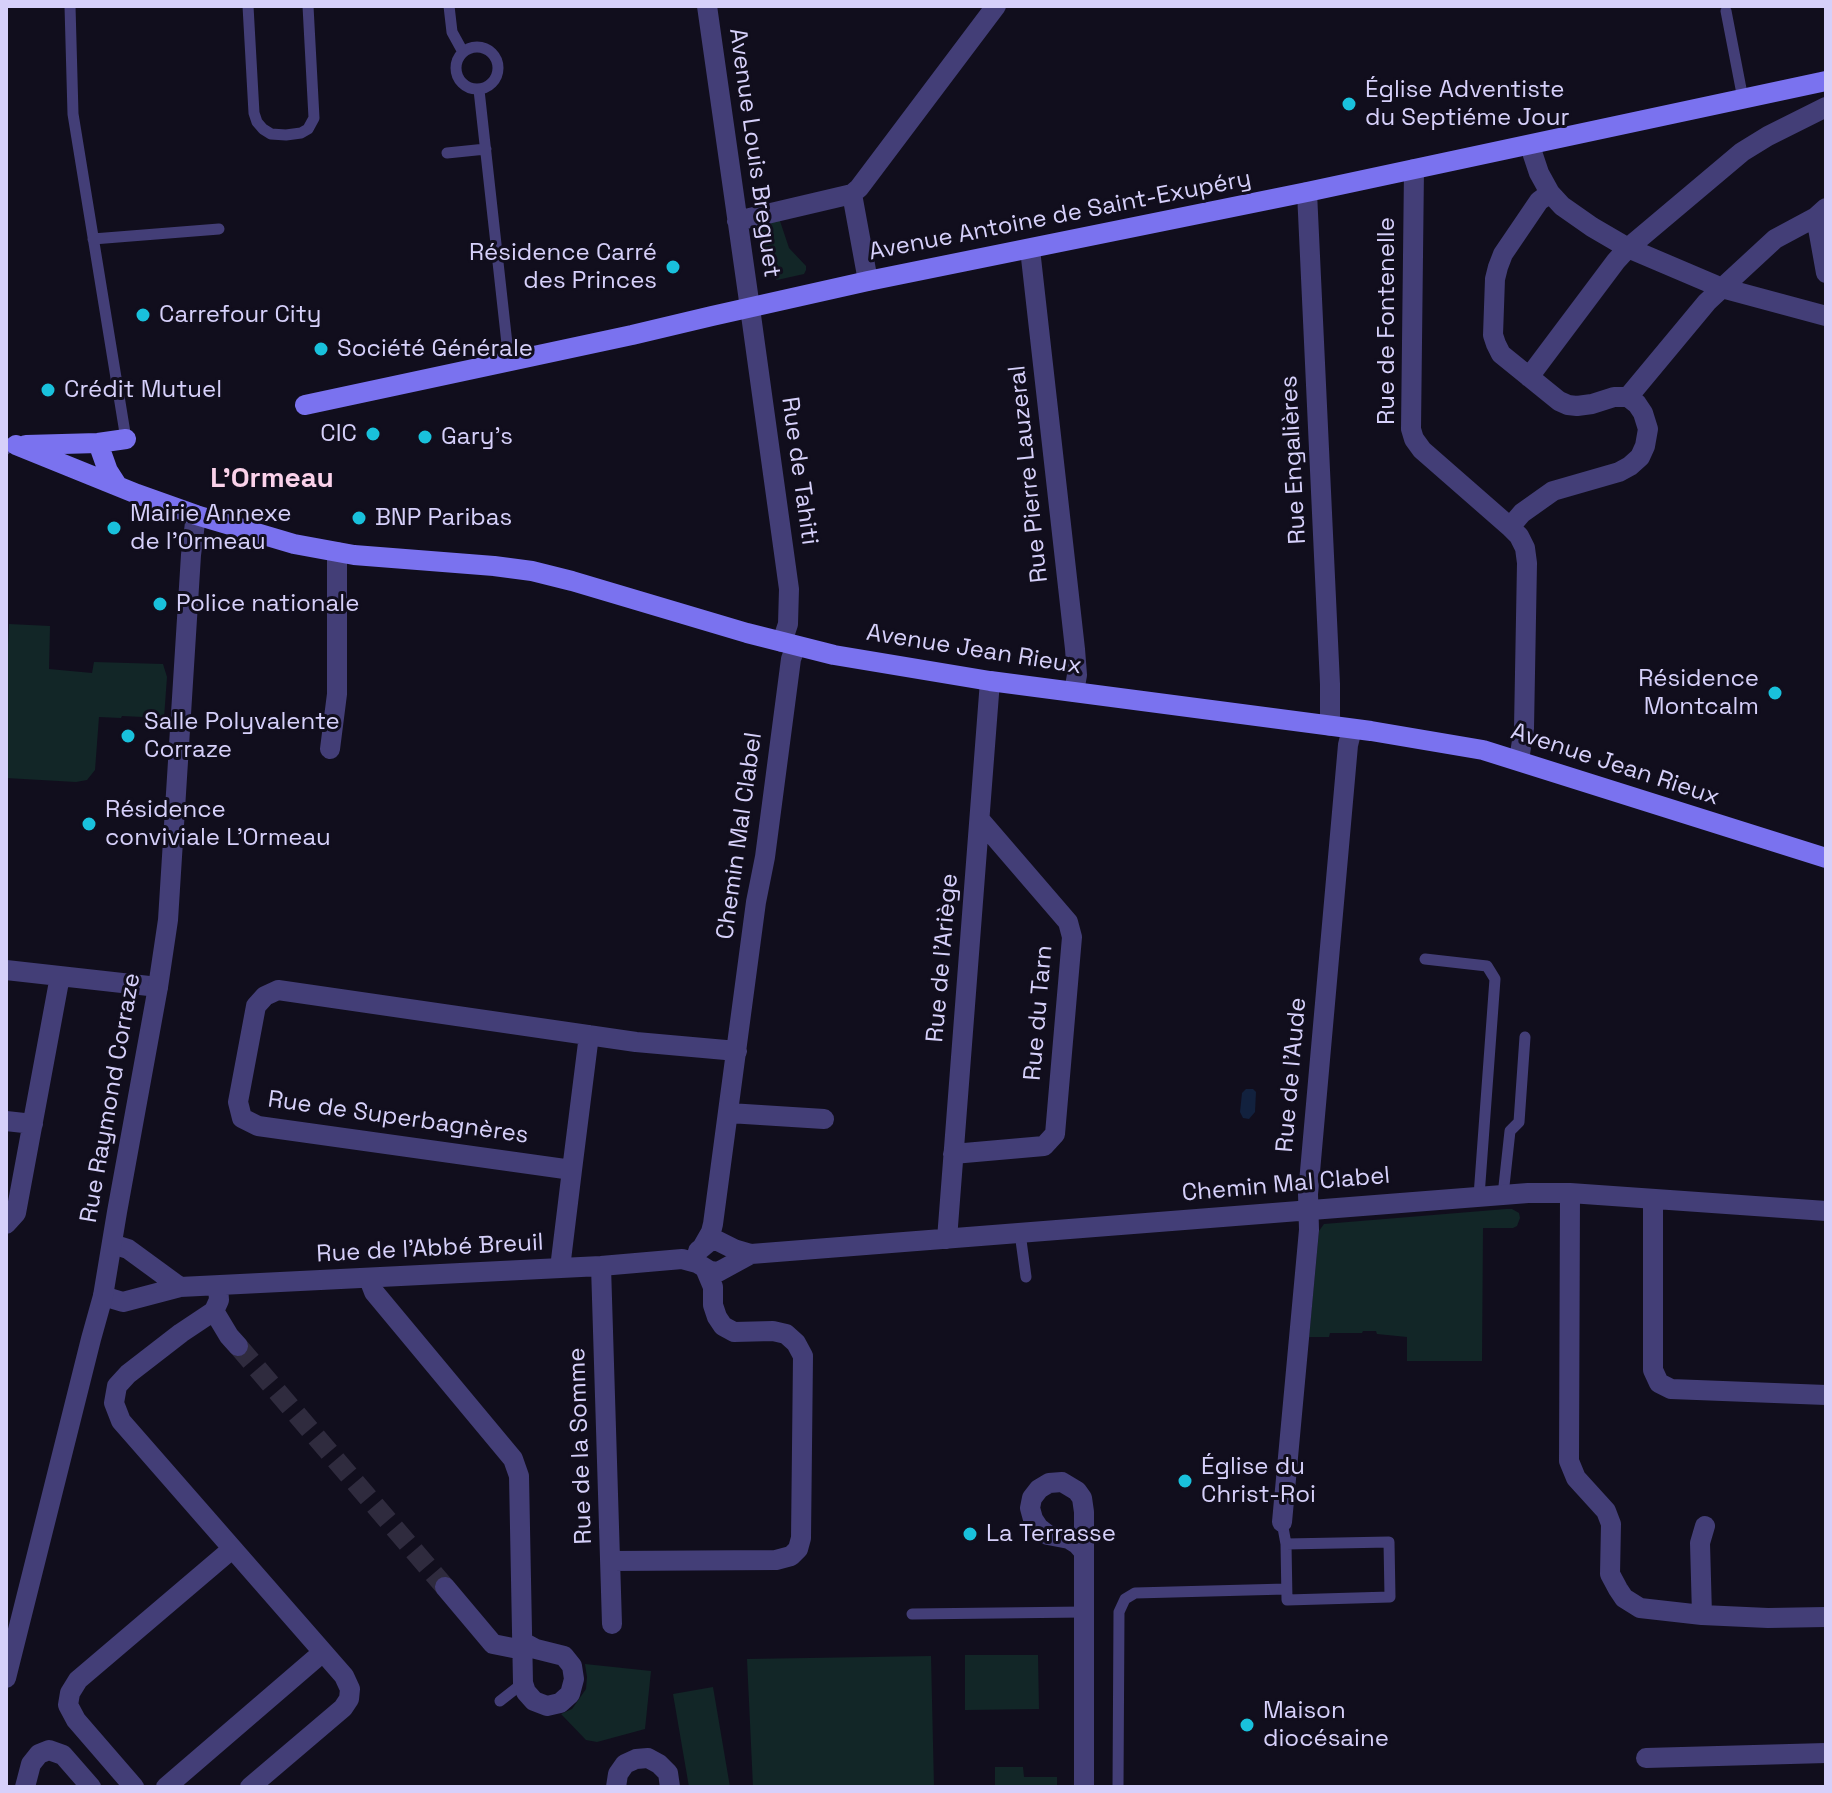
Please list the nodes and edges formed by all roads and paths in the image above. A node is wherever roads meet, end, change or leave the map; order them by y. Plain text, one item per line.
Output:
1 (70, 6) edge
2 (248, 6) edge
3 (308, 6) edge
4 (449, 6) edge
5 (707, 6) edge
6 (996, 6) edge
7 (1726, 11) dead end
8 (463, 52) junction
9 (1825, 88) edge
10 (479, 90) junction
11 (1743, 99) junction
12 (1826, 107) edge
13 (1530, 146) junction
14 (486, 149) junction
15 (447, 153) dead end
16 (1414, 169) junction
17 (1307, 192) junction
18 (1550, 193) junction
19 (852, 194) junction
20 (1821, 212) edge
21 (737, 221) junction
22 (219, 229) dead end
23 (93, 239) junction
24 (1628, 248) junction
25 (1030, 249) junction
26 (1826, 273) edge
27 (868, 281) junction
28 (1722, 288) junction
29 (750, 308) junction
30 (1826, 316) edge
31 (509, 362) junction
32 (1529, 377) junction
33 (1628, 397) junction
34 (305, 405) dead end
35 (126, 439) joint
36 (98, 443) junction
37 (9, 445) edge
38 (117, 485) junction
39 (196, 515) junction
40 (1510, 527) junction
41 (337, 552) junction
42 (789, 644) junction
43 (990, 681) junction
44 (1074, 692) junction
45 (1330, 726) junction
46 (1352, 729) junction
47 (330, 749) dead end
48 (1519, 760) junction
49 (981, 821) junction
50 (1826, 858) edge
51 (1425, 959) dead end
52 (6, 970) edge
53 (60, 976) junction
54 (158, 987) junction
55 (589, 1035) junction
56 (1525, 1037) dead end
57 (737, 1051) junction
58 (729, 1113) junction
59 (824, 1119) dead end
60 (6, 1121) edge
61 (33, 1124) junction
62 (953, 1154) junction
63 (572, 1170) junction
64 (1570, 1193) junction
65 (1503, 1195) junction
66 (1479, 1196) junction
67 (1653, 1200) junction
68 (1308, 1209) junction
69 (1826, 1211) edge
70 (6, 1224) edge
71 (1020, 1233) junction
72 (947, 1239) junction
73 (112, 1244) junction
74 (714, 1260) junction
75 (601, 1266) junction
76 (560, 1268) junction
77 (1026, 1277) dead end
78 (369, 1279) junction
79 (218, 1286) junction
80 (180, 1287) junction
81 (103, 1296) junction
82 (214, 1311) junction
83 (238, 1346) tunnel mouth
84 (1826, 1395) edge
85 (1282, 1522) joint
86 (1705, 1526) dead end
87 (1286, 1544) junction
88 (232, 1549) junction
89 (1084, 1552) dead end
90 (611, 1561) junction
91 (445, 1587) tunnel mouth
92 (1286, 1589) junction
93 (1084, 1612) junction
94 (912, 1614) dead end
95 (1702, 1615) junction
96 (1826, 1617) edge
97 (612, 1624) dead end
98 (523, 1646) junction
99 (323, 1652) junction
100 (6, 1678) edge
101 (523, 1683) junction
102 (500, 1701) dead end
103 (1826, 1753) edge
104 (1646, 1758) dead end
105 (25, 1787) edge
106 (91, 1787) edge
107 (134, 1787) edge
108 (166, 1787) edge
109 (250, 1787) edge
110 (616, 1787) edge
111 (670, 1787) edge
112 (1084, 1787) edge
113 (1118, 1787) edge

1 - 23 lane
2 - 3 lane
4 - 8 lane
5 - 21 street, Avenue Louis Breguet
6 - 19 street
7 - 11 lane
8 - 10 lane
8 - 10 lane
9 - 11 main road, Avenue Antoine de Saint-Exupéry
10 - 14 lane
11 - 13 main road, Avenue Antoine de Saint-Exupéry
12 - 24 street
13 - 16 main road, Avenue Antoine de Saint-Exupéry
13 - 18 street
14 - 15 lane
14 - 31 lane
16 - 17 main road, Avenue Antoine de Saint-Exupéry
16 - 40 street, Rue de Fontenelle
17 - 25 main road, Avenue Antoine de Saint-Exupéry
17 - 45 street, Rue Engalières
18 - 24 street
18 - 32 street
19 - 21 street
19 - 27 street
20 - 26 street
20 - 28 street
21 - 29 street, Avenue Louis Breguet
22 - 23 lane
23 - 35 lane
24 - 28 street
24 - 32 street
25 - 27 main road, Avenue Antoine de Saint-Exupéry
25 - 44 street, Rue Pierre Lauzeral
27 - 29 main road, Avenue Antoine de Saint-Exupéry
28 - 30 street
28 - 33 street
29 - 31 main road, Avenue Antoine de Saint-Exupéry
29 - 42 street, Rue de Tahiti
31 - 34 main road, Avenue Antoine de Saint-Exupéry
32 - 33 street
33 - 40 street
35 - 36 main road
36 - 37 main road
36 - 38 main road
37 - 38 main road, Avenue Jean Rieux
38 - 39 main road, Avenue Jean Rieux
39 - 41 main road, Avenue Jean Rieux
39 - 54 street, Rue Raymond Corraze
40 - 48 street, Rue de Fontenelle
41 - 42 main road, Avenue Jean Rieux
41 - 47 street
42 - 43 main road, Avenue Jean Rieux
42 - 57 street, Chemin Mal Clabel
43 - 44 main road, Avenue Jean Rieux
43 - 49 street, Rue de l'Ariège
44 - 45 main road, Avenue Jean Rieux
45 - 46 main road, Avenue Jean Rieux
46 - 48 main road, Avenue Jean Rieux
46 - 68 street, Rue de l'Aude
48 - 50 main road, Avenue Jean Rieux
49 - 62 street, Rue de l'Ariège
49 - 62 street, Rue du Tarn
51 - 66 lane
52 - 53 street
53 - 54 street
53 - 61 street
54 - 73 street, Rue Raymond Corraze
55 - 57 street, Rue de Superbagnères
55 - 63 street
55 - 63 street, Rue de Superbagnères
56 - 65 lane
57 - 58 street, Chemin Mal Clabel
58 - 59 street
58 - 74 street, Chemin Mal Clabel
60 - 61 street
61 - 70 street
62 - 72 street, Rue de l'Ariège
63 - 76 street
64 - 65 street, Chemin Mal Clabel
64 - 67 street, Chemin Mal Clabel
64 - 95 street
65 - 66 street, Chemin Mal Clabel
66 - 68 street, Chemin Mal Clabel
67 - 69 street, Chemin Mal Clabel
67 - 84 street
68 - 71 street, Chemin Mal Clabel
68 - 85 street, Rue de l'Aude
71 - 72 street, Chemin Mal Clabel
71 - 77 lane
72 - 74 street, Chemin Mal Clabel
73 - 80 street
73 - 81 street, Rue Raymond Corraze
74 - 75 street, Rue de l'Abbé Breuil
74 - 90 street
75 - 76 street, Rue de l'Abbé Breuil
75 - 90 street, Rue de la Somme
76 - 78 street, Rue de l'Abbé Breuil
78 - 79 street, Rue de l'Abbé Breuil
78 - 98 street
79 - 80 street, Rue de l'Abbé Breuil
79 - 82 street
80 - 81 street, Rue de l'Abbé Breuil
81 - 100 street, Rue Raymond Corraze
82 - 83 street
82 - 88 street
85 - 87 lane
86 - 95 street
87 - 92 lane
87 - 92 lane
88 - 99 street
88 - 107 street
89 - 93 street
90 - 97 street, Rue de la Somme
91 - 98 street
92 - 113 lane
93 - 94 lane
93 - 112 street
95 - 96 street
98 - 101 street
98 - 101 street
99 - 108 street
99 - 109 street
101 - 102 lane
103 - 104 street
105 - 106 street
110 - 111 street

